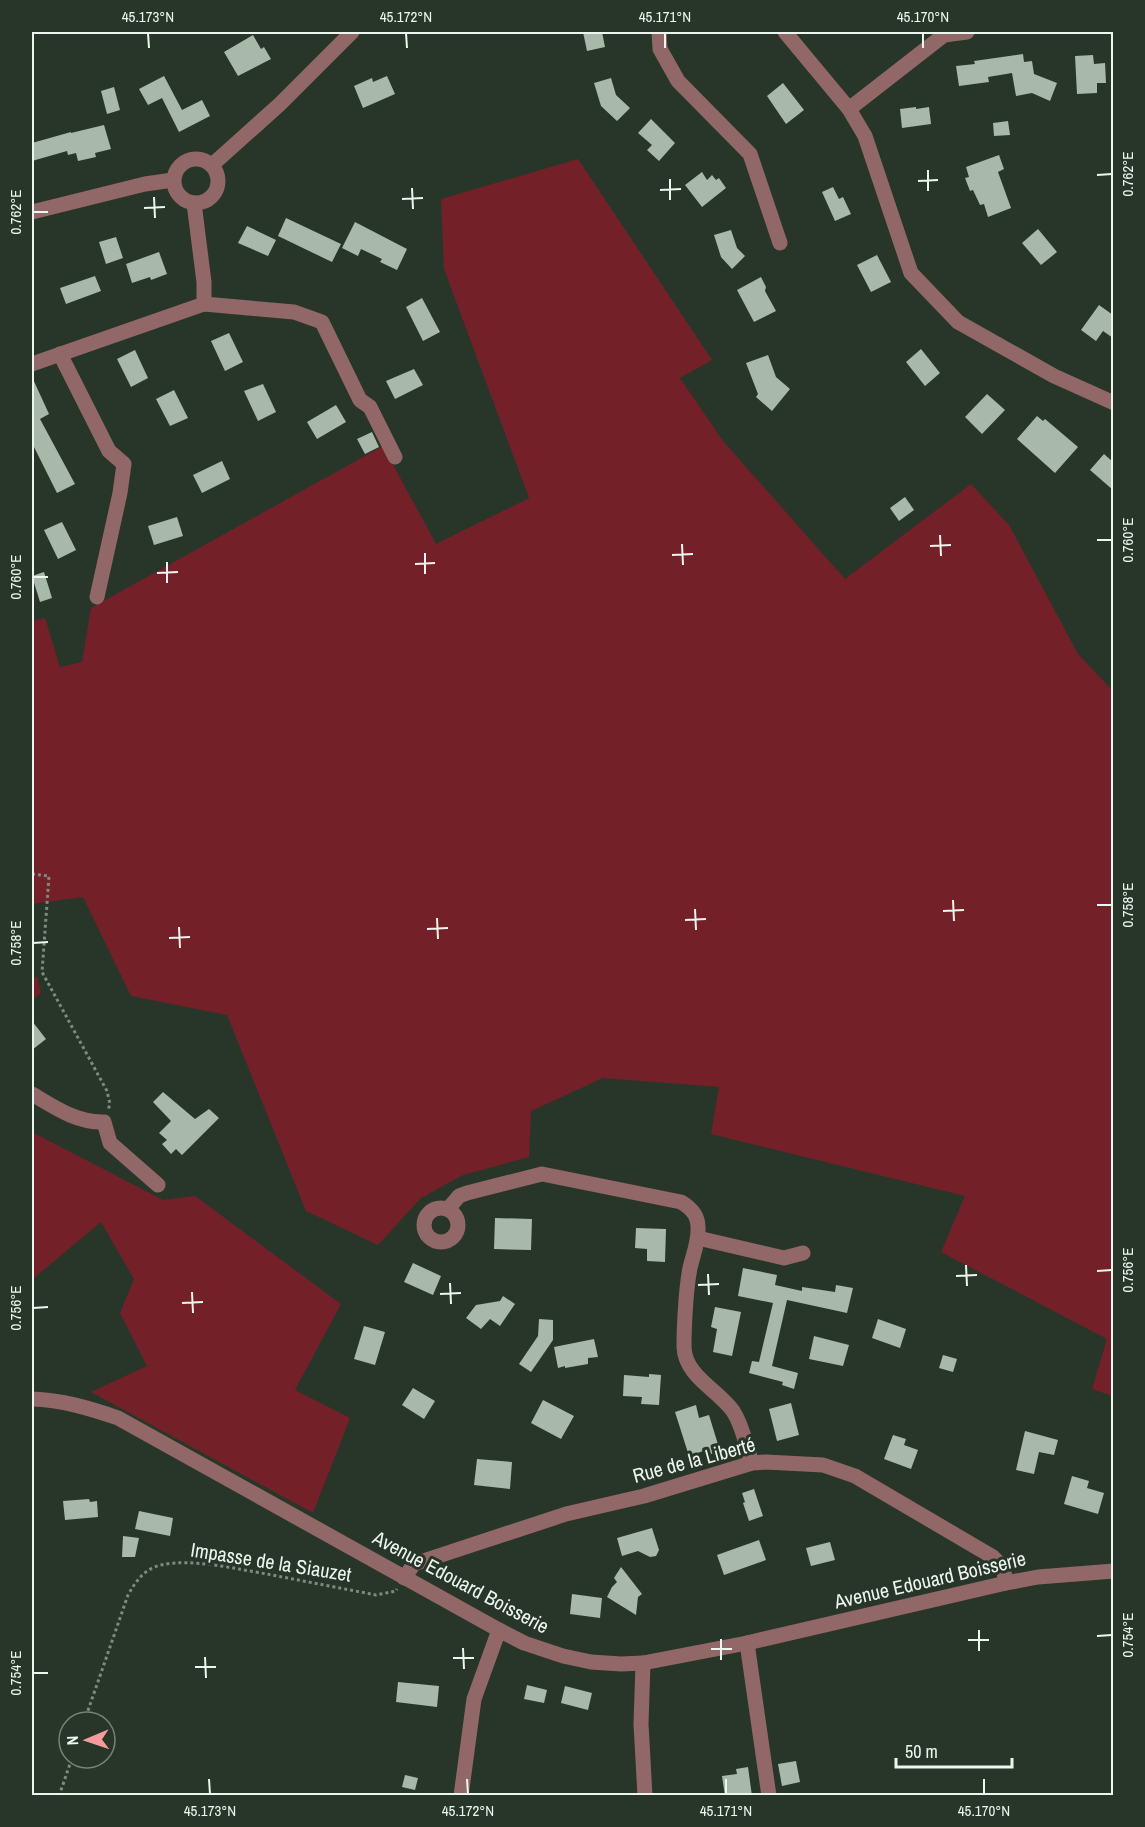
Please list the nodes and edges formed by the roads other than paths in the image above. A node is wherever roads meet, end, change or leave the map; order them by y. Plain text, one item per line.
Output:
1 (352, 32) edge
2 (659, 32) edge
3 (784, 32) edge
4 (967, 32) edge
5 (849, 110) junction
6 (212, 165) junction
7 (173, 180) junction
8 (194, 203) junction
9 (32, 212) edge
10 (780, 243) dead end
11 (204, 304) junction
12 (60, 354) junction
13 (32, 364) edge
14 (1113, 403) edge
15 (395, 457) dead end
16 (98, 597) dead end
17 (32, 1094) edge
18 (158, 1185) dead end
19 (448, 1209) dead end
20 (698, 1238) junction
21 (803, 1253) dead end
22 (32, 1399) edge
23 (752, 1463) junction
24 (1113, 1571) edge
25 (404, 1578) junction
26 (1006, 1582) junction
27 (499, 1630) junction
28 (747, 1643) junction
29 (643, 1663) junction
30 (461, 1796) edge
31 (645, 1796) edge
32 (769, 1796) edge

1 - 6 street
2 - 10 street
3 - 5 street
4 - 5 street
5 - 14 street
6 - 7 street
6 - 8 street
7 - 8 street
7 - 9 street
8 - 11 street
11 - 12 street
11 - 15 street
12 - 13 street
12 - 16 street
17 - 18 street
19 - 20 street
20 - 21 street
20 - 23 street
22 - 25 street, Avenue Edouard Boisserie
23 - 25 street, Rue de la Liberté
23 - 26 street, Rue de la Liberté
24 - 26 street, Avenue Edouard Boisserie
25 - 27 street, Avenue Edouard Boisserie
26 - 28 street, Avenue Edouard Boisserie
27 - 29 street, Avenue Edouard Boisserie
27 - 30 street
28 - 29 street, Avenue Edouard Boisserie
28 - 32 street
29 - 31 street

